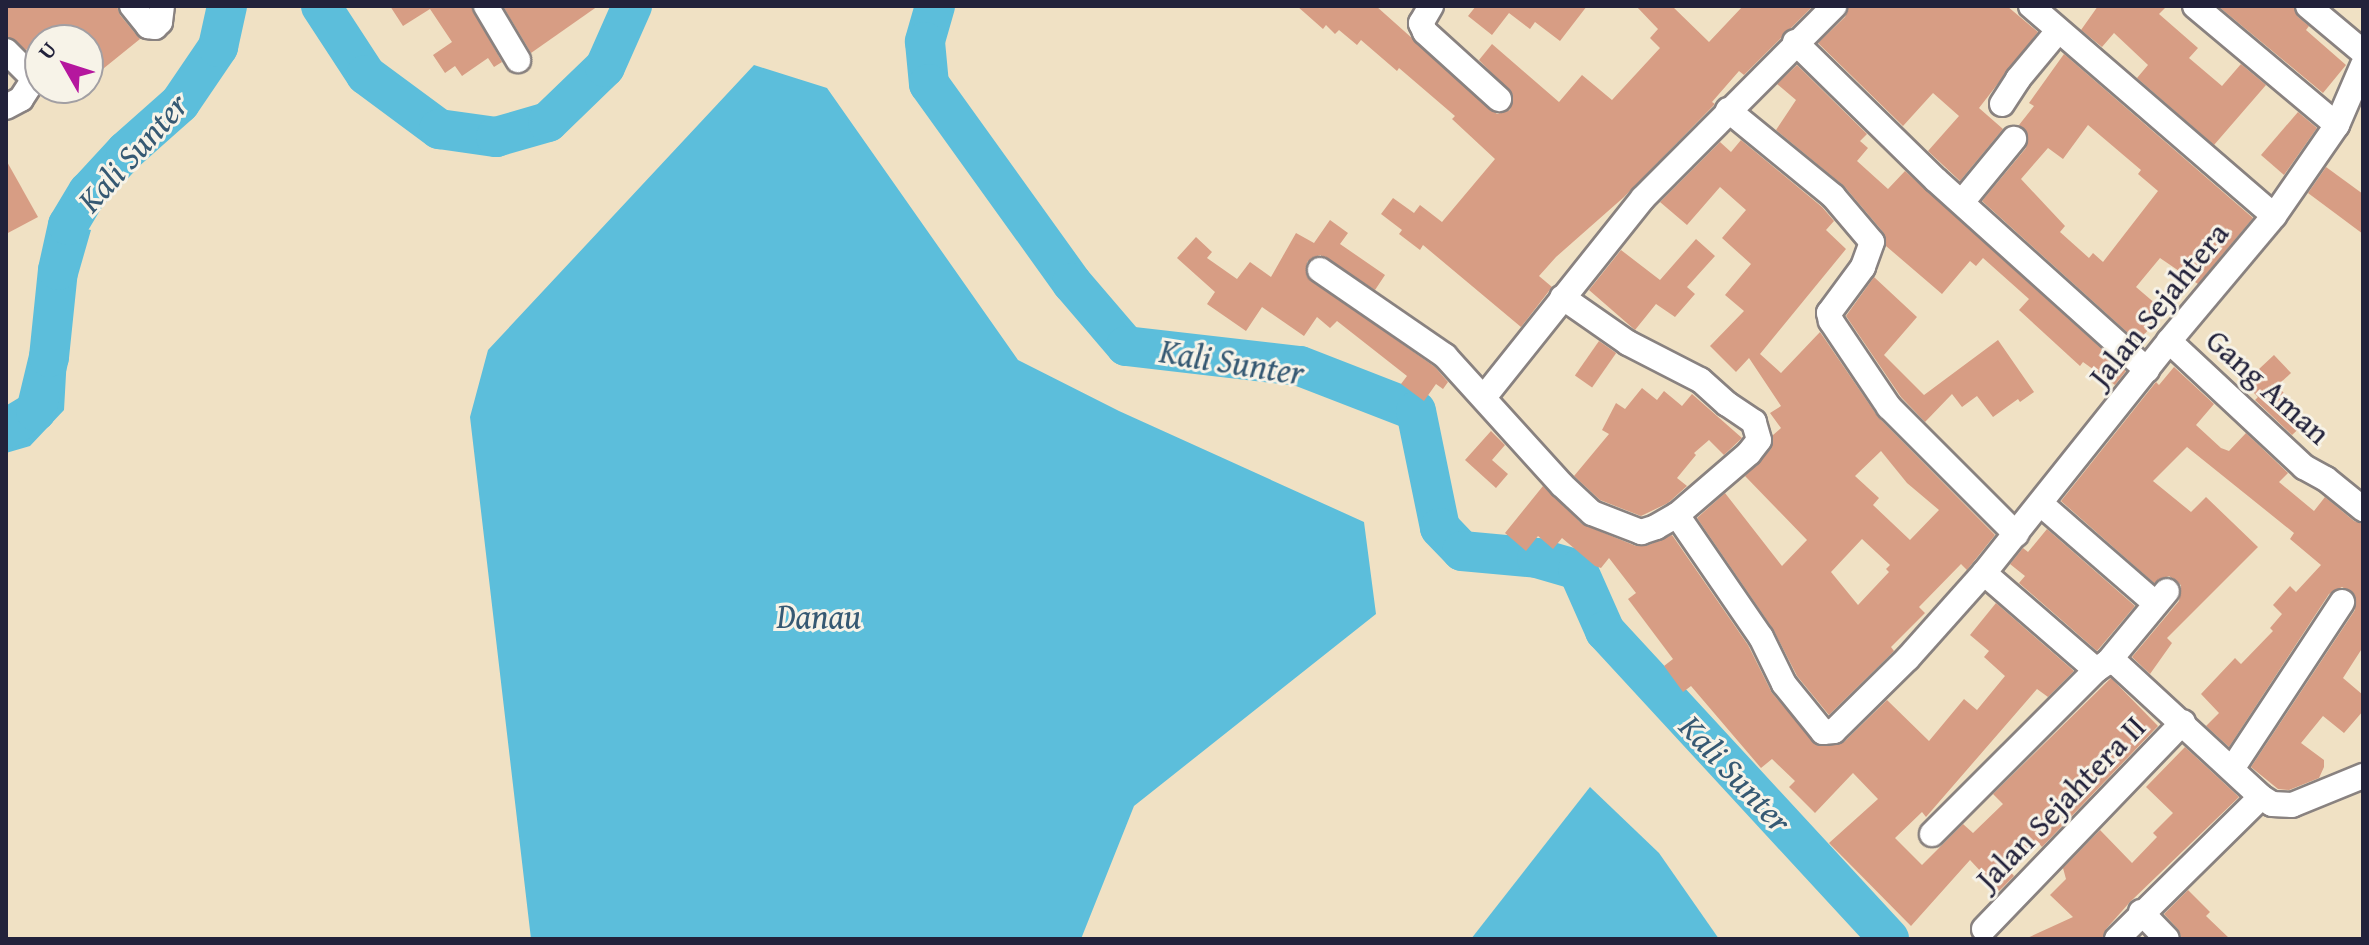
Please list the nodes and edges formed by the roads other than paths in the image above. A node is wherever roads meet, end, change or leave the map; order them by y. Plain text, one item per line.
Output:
1 (132, 6) edge
2 (486, 6) edge
3 (1431, 6) edge
4 (1834, 6) edge
5 (2031, 6) edge
6 (2195, 6) edge
7 (2308, 6) edge
8 (155, 16) edge
9 (2058, 31) junction
10 (1795, 42) junction
11 (6, 51) edge
12 (2363, 52) edge
13 (518, 60) dead end
14 (2363, 65) edge
15 (1499, 99) dead end
16 (2002, 104) dead end
17 (6, 107) edge
18 (1728, 110) junction
19 (2337, 125) junction
20 (2014, 139) dead end
21 (1962, 202) junction
22 (2274, 216) junction
23 (1320, 270) dead end
24 (1562, 297) junction
25 (2169, 341) junction
26 (2147, 370) junction
27 (1485, 396) junction
28 (2041, 504) junction
29 (2363, 509) edge
30 (1677, 515) junction
31 (2016, 534) junction
32 (1984, 573) junction
33 (2342, 602) dead end
34 (2102, 666) junction
35 (2183, 722) junction
36 (2232, 769) junction
37 (2363, 776) edge
38 (2261, 797) junction
39 (1932, 834) dead end
40 (2141, 912) junction
41 (1984, 929) dead end
42 (2117, 939) edge
43 (2167, 939) edge

1 - 8 street
2 - 13 street
3 - 15 street
4 - 10 street
5 - 9 street
6 - 19 street
7 - 12 street
9 - 16 street
9 - 22 street
10 - 18 street
10 - 21 street
11 - 17 street
14 - 19 street, Jalan Sejahtera
18 - 24 street
18 - 31 street
19 - 22 street, Jalan Sejahtera
20 - 21 street
21 - 26 street
22 - 25 street, Jalan Sejahtera
23 - 27 street
24 - 27 street
24 - 30 street
25 - 26 street, Jalan Sejahtera
25 - 29 street, Gang Aman
26 - 28 street, Jalan Sejahtera
27 - 30 street
28 - 31 street, Jalan Sejahtera
28 - 34 street
30 - 32 street, Jalan Sejahtera
31 - 32 street, Jalan Sejahtera
32 - 34 street
33 - 36 street
34 - 35 street
34 - 39 street
35 - 36 street
35 - 41 street, Jalan Sejahtera II
36 - 38 street
37 - 38 street
38 - 40 street
40 - 42 street
40 - 43 street

